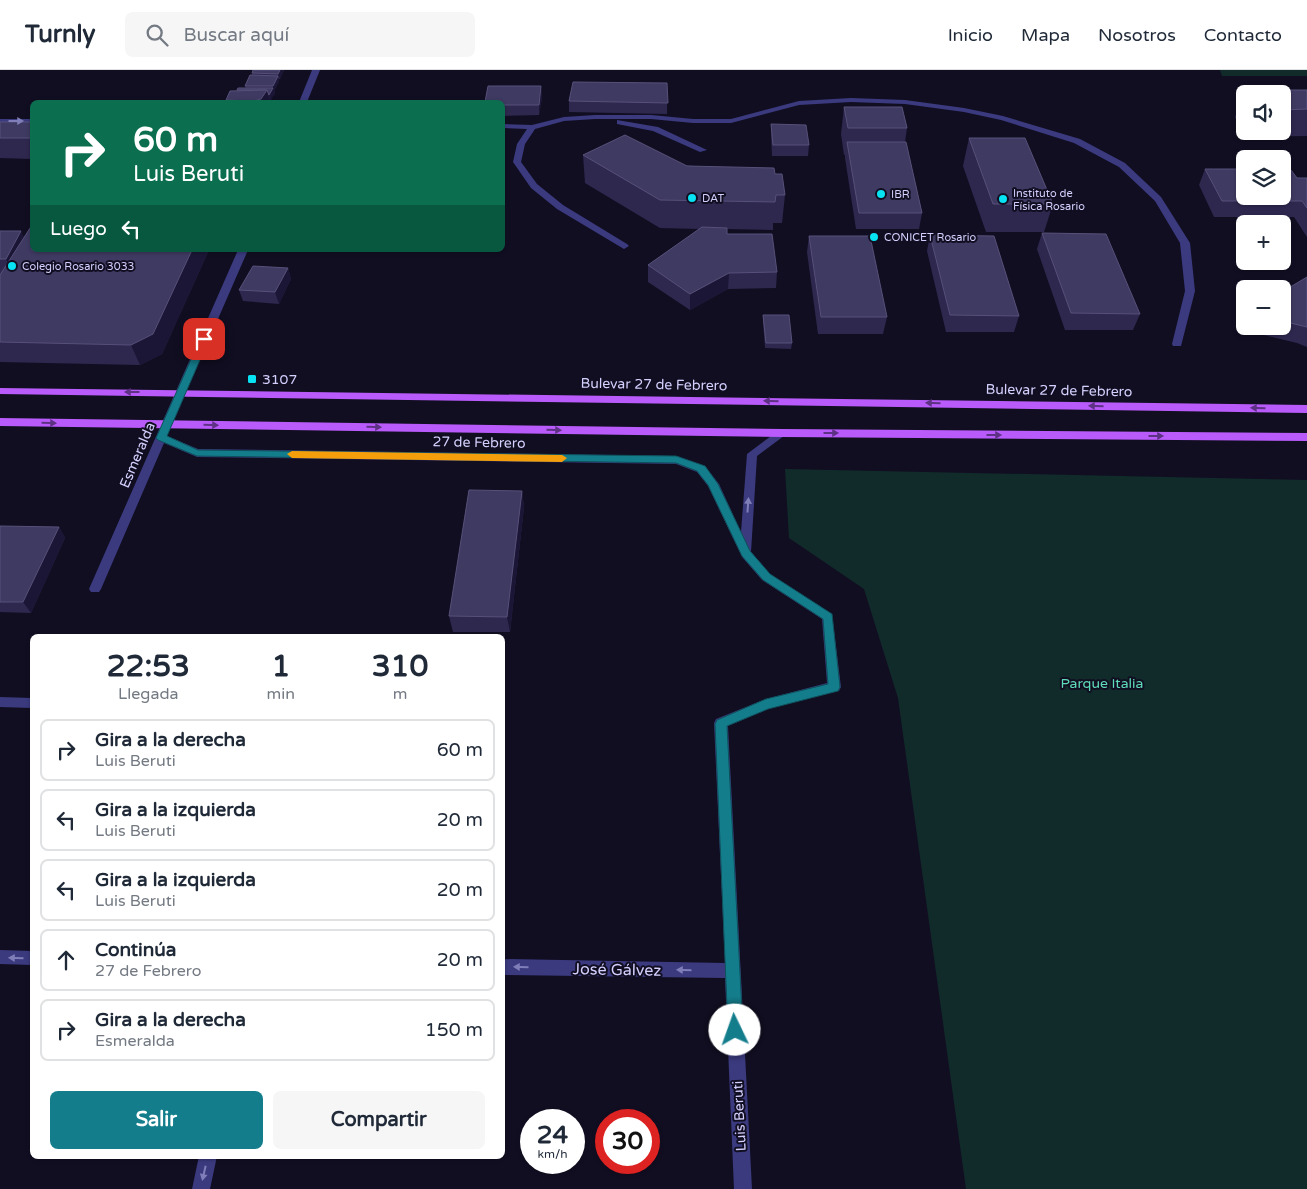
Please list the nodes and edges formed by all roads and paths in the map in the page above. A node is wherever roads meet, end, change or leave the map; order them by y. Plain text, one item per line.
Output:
1 (316, 70) edge
2 (305, 100) edge
3 (595, 117) junction
4 (0, 121) edge
5 (30, 121) edge
6 (505, 126) edge
7 (532, 126) junction
8 (703, 150) dead end
9 (624, 246) dead end
10 (242, 252) edge
11 (1177, 344) dead end
12 (0, 391) edge
13 (181, 392) junction
14 (1307, 409) edge
15 (0, 422) edge
16 (167, 424) junction
17 (782, 433) junction
18 (1307, 437) edge
19 (161, 438) junction
20 (746, 554) junction
21 (95, 589) dead end
22 (0, 702) edge
23 (30, 703) edge
24 (0, 957) edge
25 (30, 958) edge
26 (505, 967) edge
27 (732, 971) junction
28 (207, 1159) edge
29 (200, 1189) edge
30 (743, 1189) edge

1 - 2 street
3 - 7 street
3 - 8 street
3 - 11 street
4 -> 5 street
6 - 7 street
7 - 9 street
10 - 13 street, Esmeralda
13 -> 12 main road, Bulevar 27 de Febrero
14 -> 13 main road, Bulevar 27 de Febrero
13 - 16 street, Esmeralda
15 -> 16 main road
16 -> 17 main road
16 - 19 street, Esmeralda
17 -> 18 main road
20 -> 17 street
19 - 20 street, 27 de Febrero
19 - 21 street, Esmeralda
20 - 27 street, Luis Beruti
22 - 23 street
25 -> 24 street
27 -> 26 street, José Gálvez
27 - 30 street, Luis Beruti
28 -> 29 street

